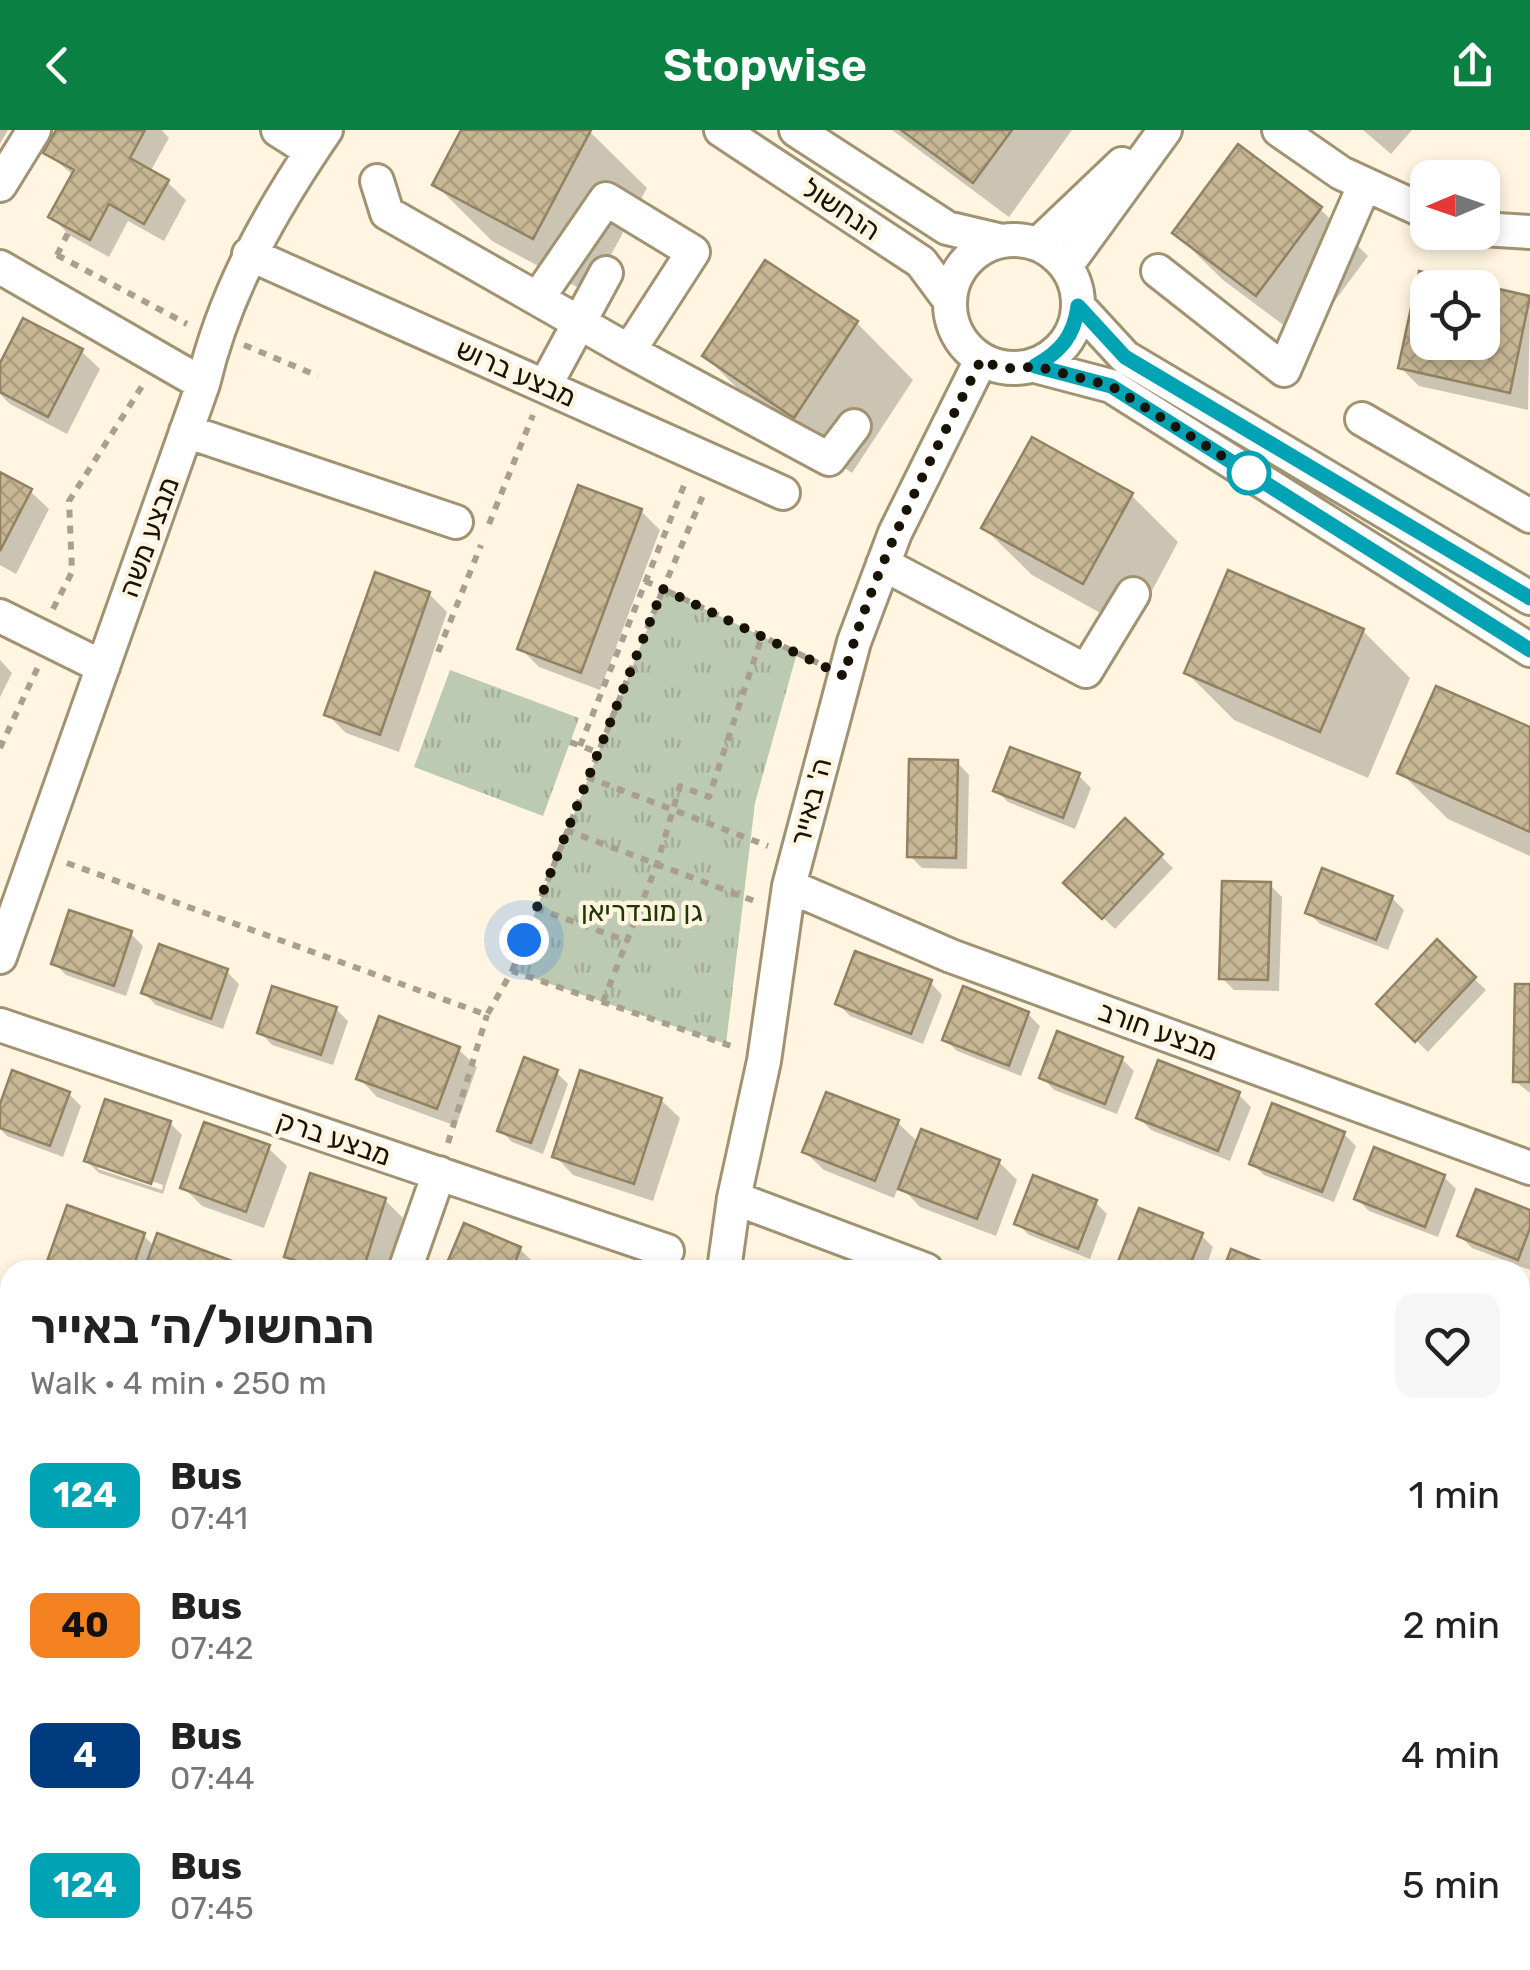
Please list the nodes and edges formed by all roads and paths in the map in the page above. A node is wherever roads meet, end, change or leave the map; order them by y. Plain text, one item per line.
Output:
1 (34, 130) edge
2 (278, 130) edge
3 (722, 130) edge
4 (796, 130) edge
5 (1158, 130) edge
6 (1166, 130) edge
7 (1278, 130) edge
8 (318, 140) edge
9 (378, 181) dead end
10 (0, 185) edge
11 (1364, 186) junction
12 (1410, 205) edge
13 (1500, 230) edge
14 (1530, 232) edge
15 (1002, 241) junction
16 (1038, 244) junction
17 (249, 254) junction
18 (57, 256) dead end
19 (1066, 266) junction
20 (0, 267) edge
21 (1158, 270) dead end
22 (606, 272) dead end
23 (538, 298) junction
24 (950, 301) junction
25 (1078, 306) junction
26 (580, 322) junction
27 (201, 328) junction
28 (629, 351) junction
29 (160, 359) junction
30 (981, 360) junction
31 (1035, 366) junction
32 (318, 376) dead end
33 (203, 384) junction
34 (545, 386) junction
35 (1362, 420) dead end
36 (854, 426) dead end
37 (186, 431) junction
38 (707, 458) junction
39 (783, 493) dead end
40 (1530, 516) edge
41 (456, 522) dead end
42 (883, 564) junction
43 (645, 581) junction
44 (663, 589) junction
45 (1133, 594) dead end
46 (1530, 598) edge
47 (0, 616) edge
48 (762, 636) junction
49 (44, 639) junction
50 (1530, 650) edge
51 (102, 667) junction
52 (844, 676) junction
53 (570, 742) dead end
54 (580, 746) junction
55 (0, 748) edge
56 (597, 752) junction
57 (587, 777) junction
58 (674, 810) junction
59 (566, 830) junction
60 (38, 852) junction
61 (657, 864) junction
62 (790, 885) junction
63 (536, 908) junction
64 (628, 941) junction
65 (0, 956) edge
66 (512, 971) junction
67 (603, 1002) junction
68 (488, 1015) junction
69 (0, 1025) edge
70 (764, 1061) junction
71 (1530, 1168) edge
72 (439, 1173) junction
73 (734, 1198) junction
74 (667, 1251) dead end
75 (409, 1260) edge
76 (725, 1260) edge
77 (899, 1260) edge

1 - 10 street
2 - 8 street
3 - 24 street, הנחשול
4 - 15 street, הנחשול
5 - 16 street
6 - 19 street
7 - 11 street
8 - 17 street, מבצע משה
9 - 23 street
11 - 12 street
11 - 21 street
13 - 14 street
15 - 16 street, הנחשול
15 - 24 street
16 - 19 street
17 - 27 street, מבצע משה
17 - 34 street, מבצע ברוש
18 - 27 path
19 - 25 street
20 - 29 street
22 - 26 street
23 - 26 street
23 - 28 street
24 - 30 street, הנחשול
25 - 31 street
25 - 46 street
26 - 28 street
26 - 34 street
27 - 32 path
27 - 33 street, מבצע משה
28 - 36 street
29 - 33 street
29 - 49 path
30 - 31 street
30 - 42 street, ה' באייר
31 - 50 street
33 - 37 street, מבצע משה
34 - 38 street, מבצע ברוש
35 - 40 street
37 - 41 street
37 - 51 street, מבצע משה
38 - 39 street, מבצע ברוש
38 - 43 path
38 - 44 path
42 - 45 street
42 - 52 street, ה' באייר
43 - 44 path
43 - 54 path
44 - 48 path
44 - 56 path
47 - 49 street
48 - 52 path
48 - 58 path
49 - 51 street
49 - 55 path
51 - 60 street, מבצע משה
52 - 62 street, ה' באייר
53 - 54 path
54 - 56 path
56 - 57 path
57 - 58 path
57 - 59 path
58 - 61 path
58 - 62 path
59 - 61 path
59 - 63 path
60 - 65 street, מבצע משה
60 - 68 path
61 - 62 path
61 - 64 path
62 - 70 street, ה' באייר
62 - 71 street, מבצע חורב
63 - 64 path
63 - 66 path
64 - 67 path
66 - 67 path
66 - 68 path
67 - 70 path
68 - 72 path
69 - 72 street, מבצע ברק
70 - 73 street, ה' באייר
72 - 74 street, מבצע ברק
72 - 75 street
73 - 76 street, ה' באייר
73 - 77 street

